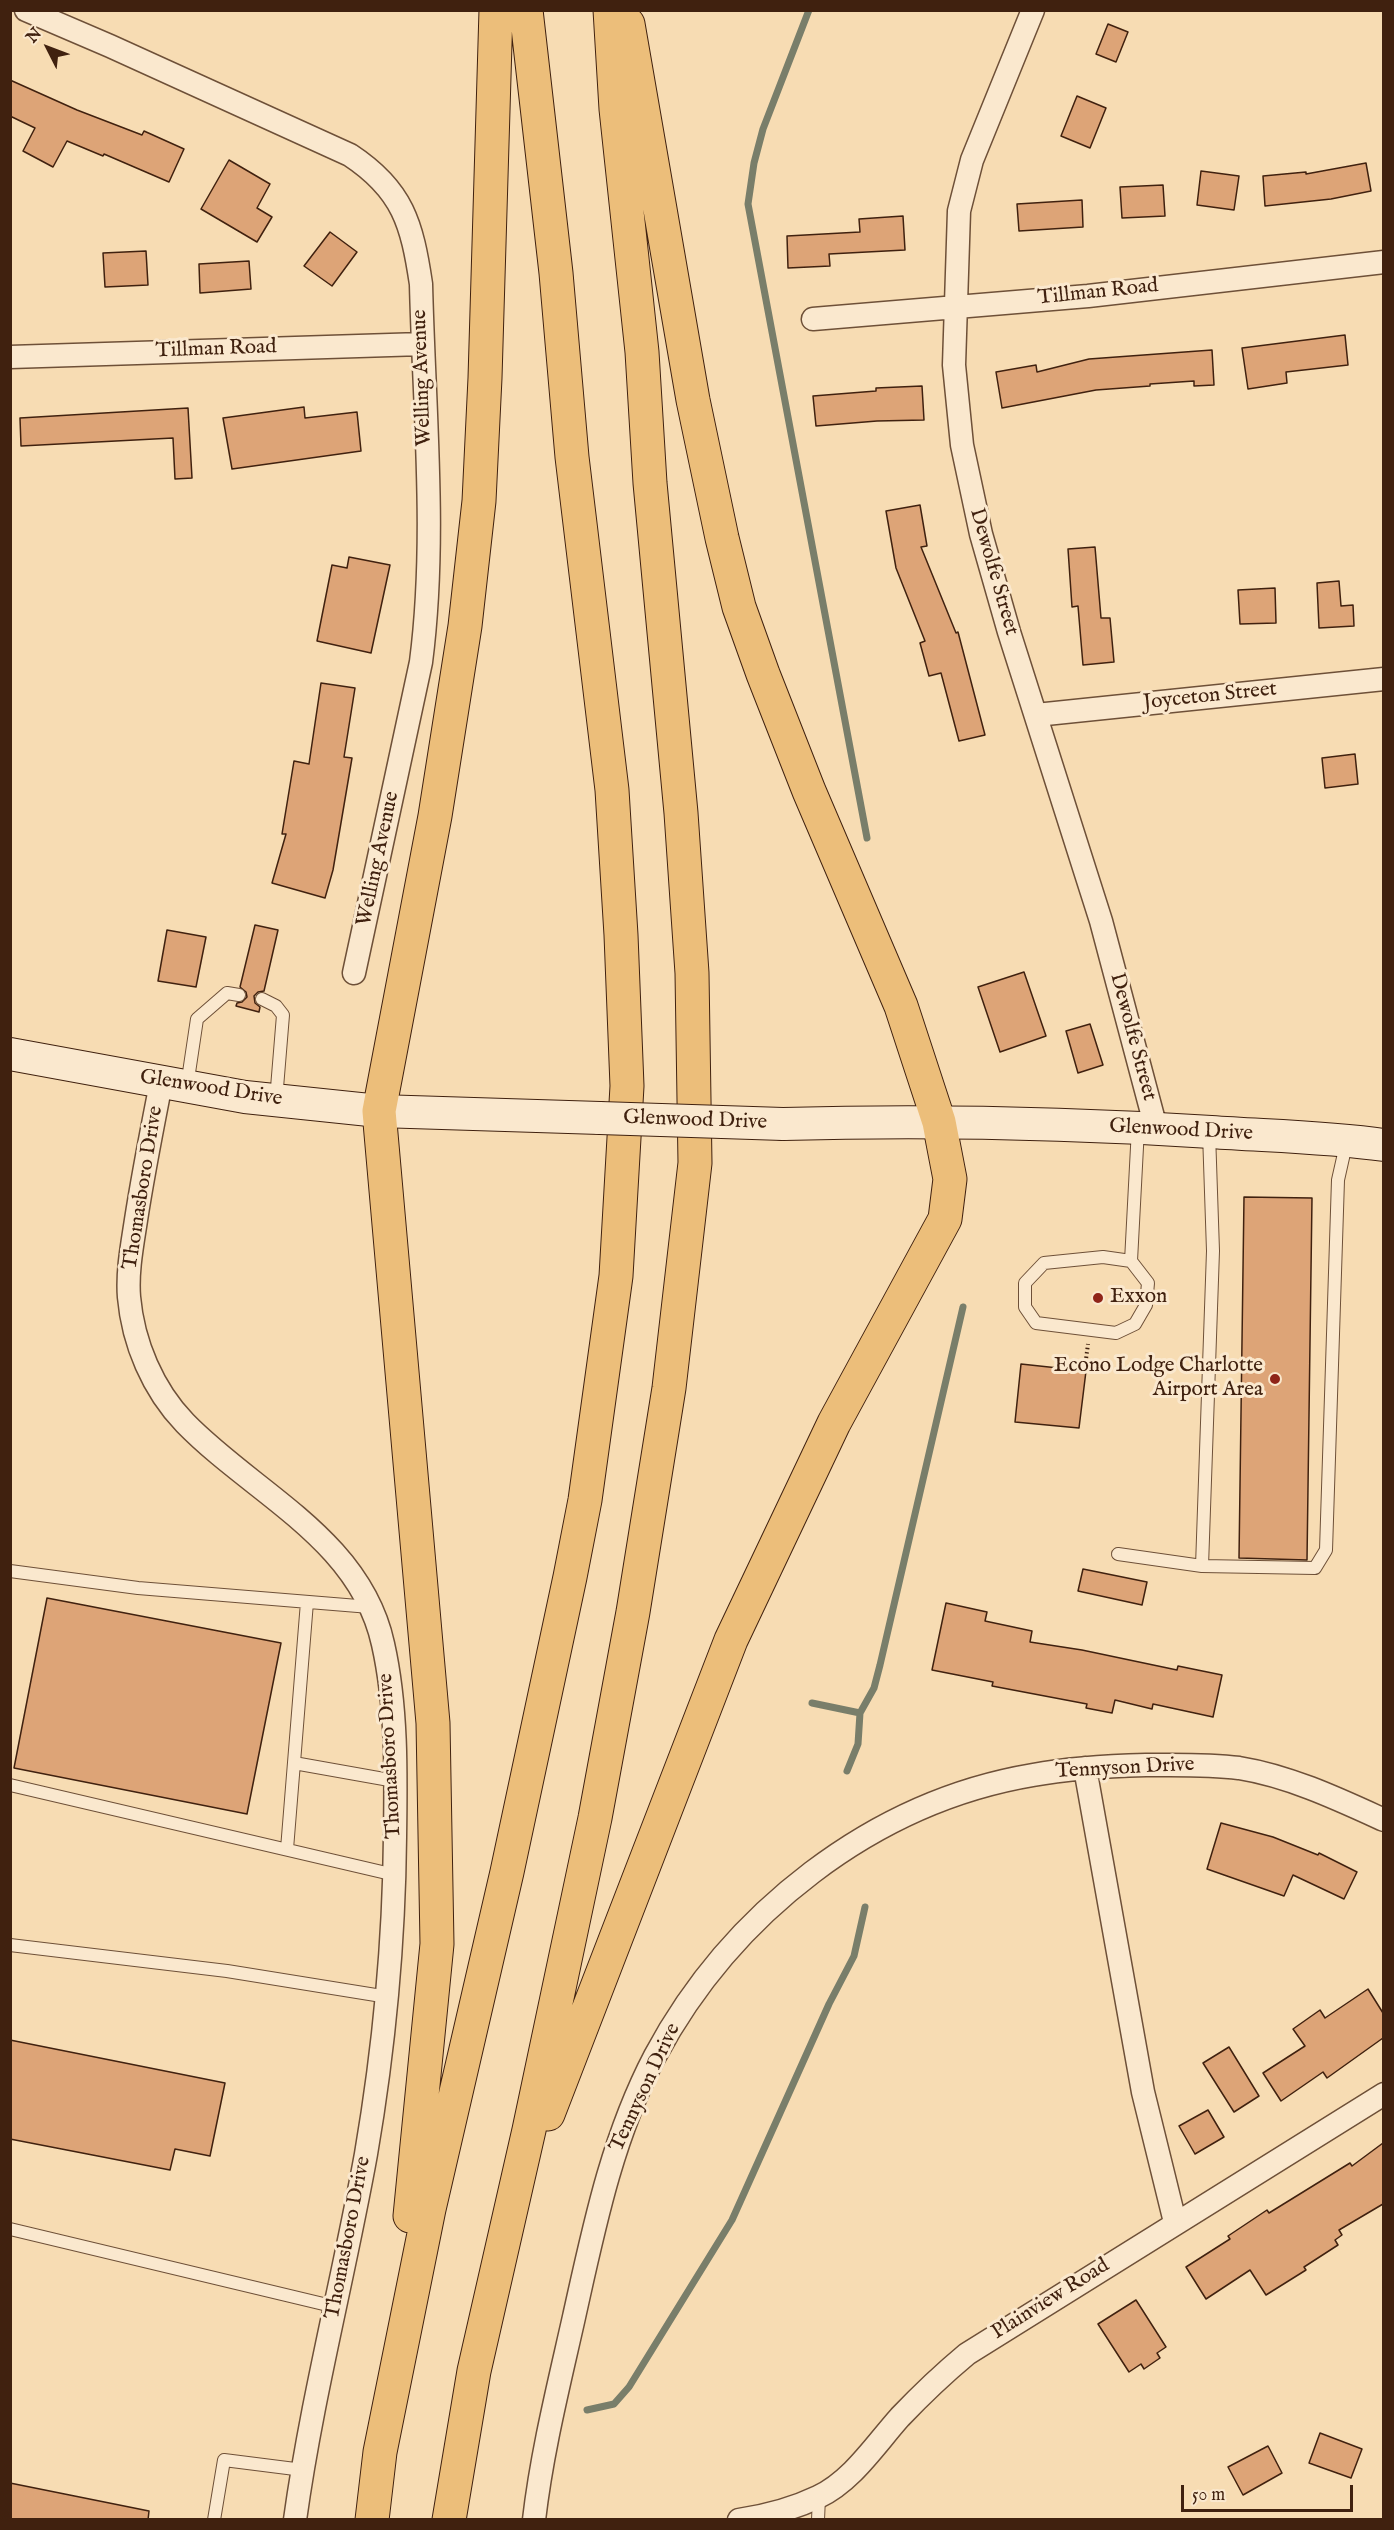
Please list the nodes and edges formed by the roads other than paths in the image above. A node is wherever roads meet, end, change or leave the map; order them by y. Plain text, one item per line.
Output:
1 (26, 10) edge
2 (496, 10) edge
3 (526, 10) edge
4 (610, 10) edge
5 (625, 10) edge
6 (1033, 10) edge
7 (1383, 262) edge
8 (954, 305) junction
9 (813, 319) dead end
10 (422, 344) junction
11 (10, 357) edge
12 (1383, 678) edge
13 (1036, 715) junction
14 (354, 973) dead end
15 (238, 995) dead end
16 (262, 999) dead end
17 (10, 1054) edge
18 (174, 1085) junction
19 (276, 1100) junction
20 (379, 1111) junction
21 (939, 1122) junction
22 (1147, 1127) junction
23 (1209, 1132) junction
24 (1347, 1140) junction
25 (1383, 1145) edge
26 (1131, 1261) junction
27 (1118, 1554) dead end
28 (1202, 1566) junction
29 (10, 1571) edge
30 (308, 1602) junction
31 (370, 1607) junction
32 (294, 1763) junction
33 (1085, 1768) junction
34 (395, 1781) junction
35 (10, 1785) edge
36 (1383, 1820) edge
37 (286, 1849) junction
38 (395, 1875) junction
39 (10, 1945) edge
40 (388, 1997) junction
41 (1383, 2094) edge
42 (512, 2203) junction
43 (1175, 2222) junction
44 (10, 2229) edge
45 (336, 2307) junction
46 (399, 2356) junction
47 (303, 2470) junction
48 (819, 2497) junction
49 (214, 2520) edge
50 (295, 2520) edge
51 (372, 2520) edge
52 (450, 2520) edge
53 (534, 2520) edge
54 (739, 2520) edge
55 (818, 2520) edge

1 - 10 street, Welling Avenue
2 - 20 highway
3 - 46 highway
4 - 42 highway
5 - 21 highway
6 - 8 street, Dewolfe Street
7 - 8 street, Tillman Road
8 - 9 street, Tillman Road
8 - 13 street, Dewolfe Street
10 - 11 street, Tillman Road
10 - 14 street, Welling Avenue
12 - 13 street, Joyceton Street
13 - 22 street, Dewolfe Street
15 - 18 lane
16 - 19 lane
17 - 18 street, Glenwood Drive
18 - 19 street, Glenwood Drive
18 - 31 street, Thomasboro Drive
19 - 20 street, Glenwood Drive
20 - 21 street, Glenwood Drive, bridge
20 - 46 highway
21 - 22 street, Glenwood Drive
21 - 42 highway
22 - 23 street, Glenwood Drive
22 - 26 lane
23 - 24 street, Glenwood Drive
23 - 28 lane
24 - 25 street, Glenwood Drive
24 - 28 lane
26 - 26 lane
27 - 28 lane
29 - 30 lane
30 - 31 lane
30 - 32 lane
31 - 34 street, Thomasboro Drive
32 - 34 lane
32 - 37 lane
33 - 36 street, Tennyson Drive
33 - 43 street
33 - 53 street, Tennyson Drive
34 - 38 street, Thomasboro Drive
35 - 37 lane
37 - 38 lane
38 - 40 street, Thomasboro Drive
39 - 40 lane
40 - 45 street, Thomasboro Drive
41 - 43 street, Plainview Road
42 - 52 highway
43 - 48 street, Plainview Road
44 - 45 lane
45 - 47 street, Thomasboro Drive
46 - 51 highway
47 - 49 lane
47 - 50 street, Thomasboro Drive
48 - 54 street, Plainview Road
48 - 55 lane

